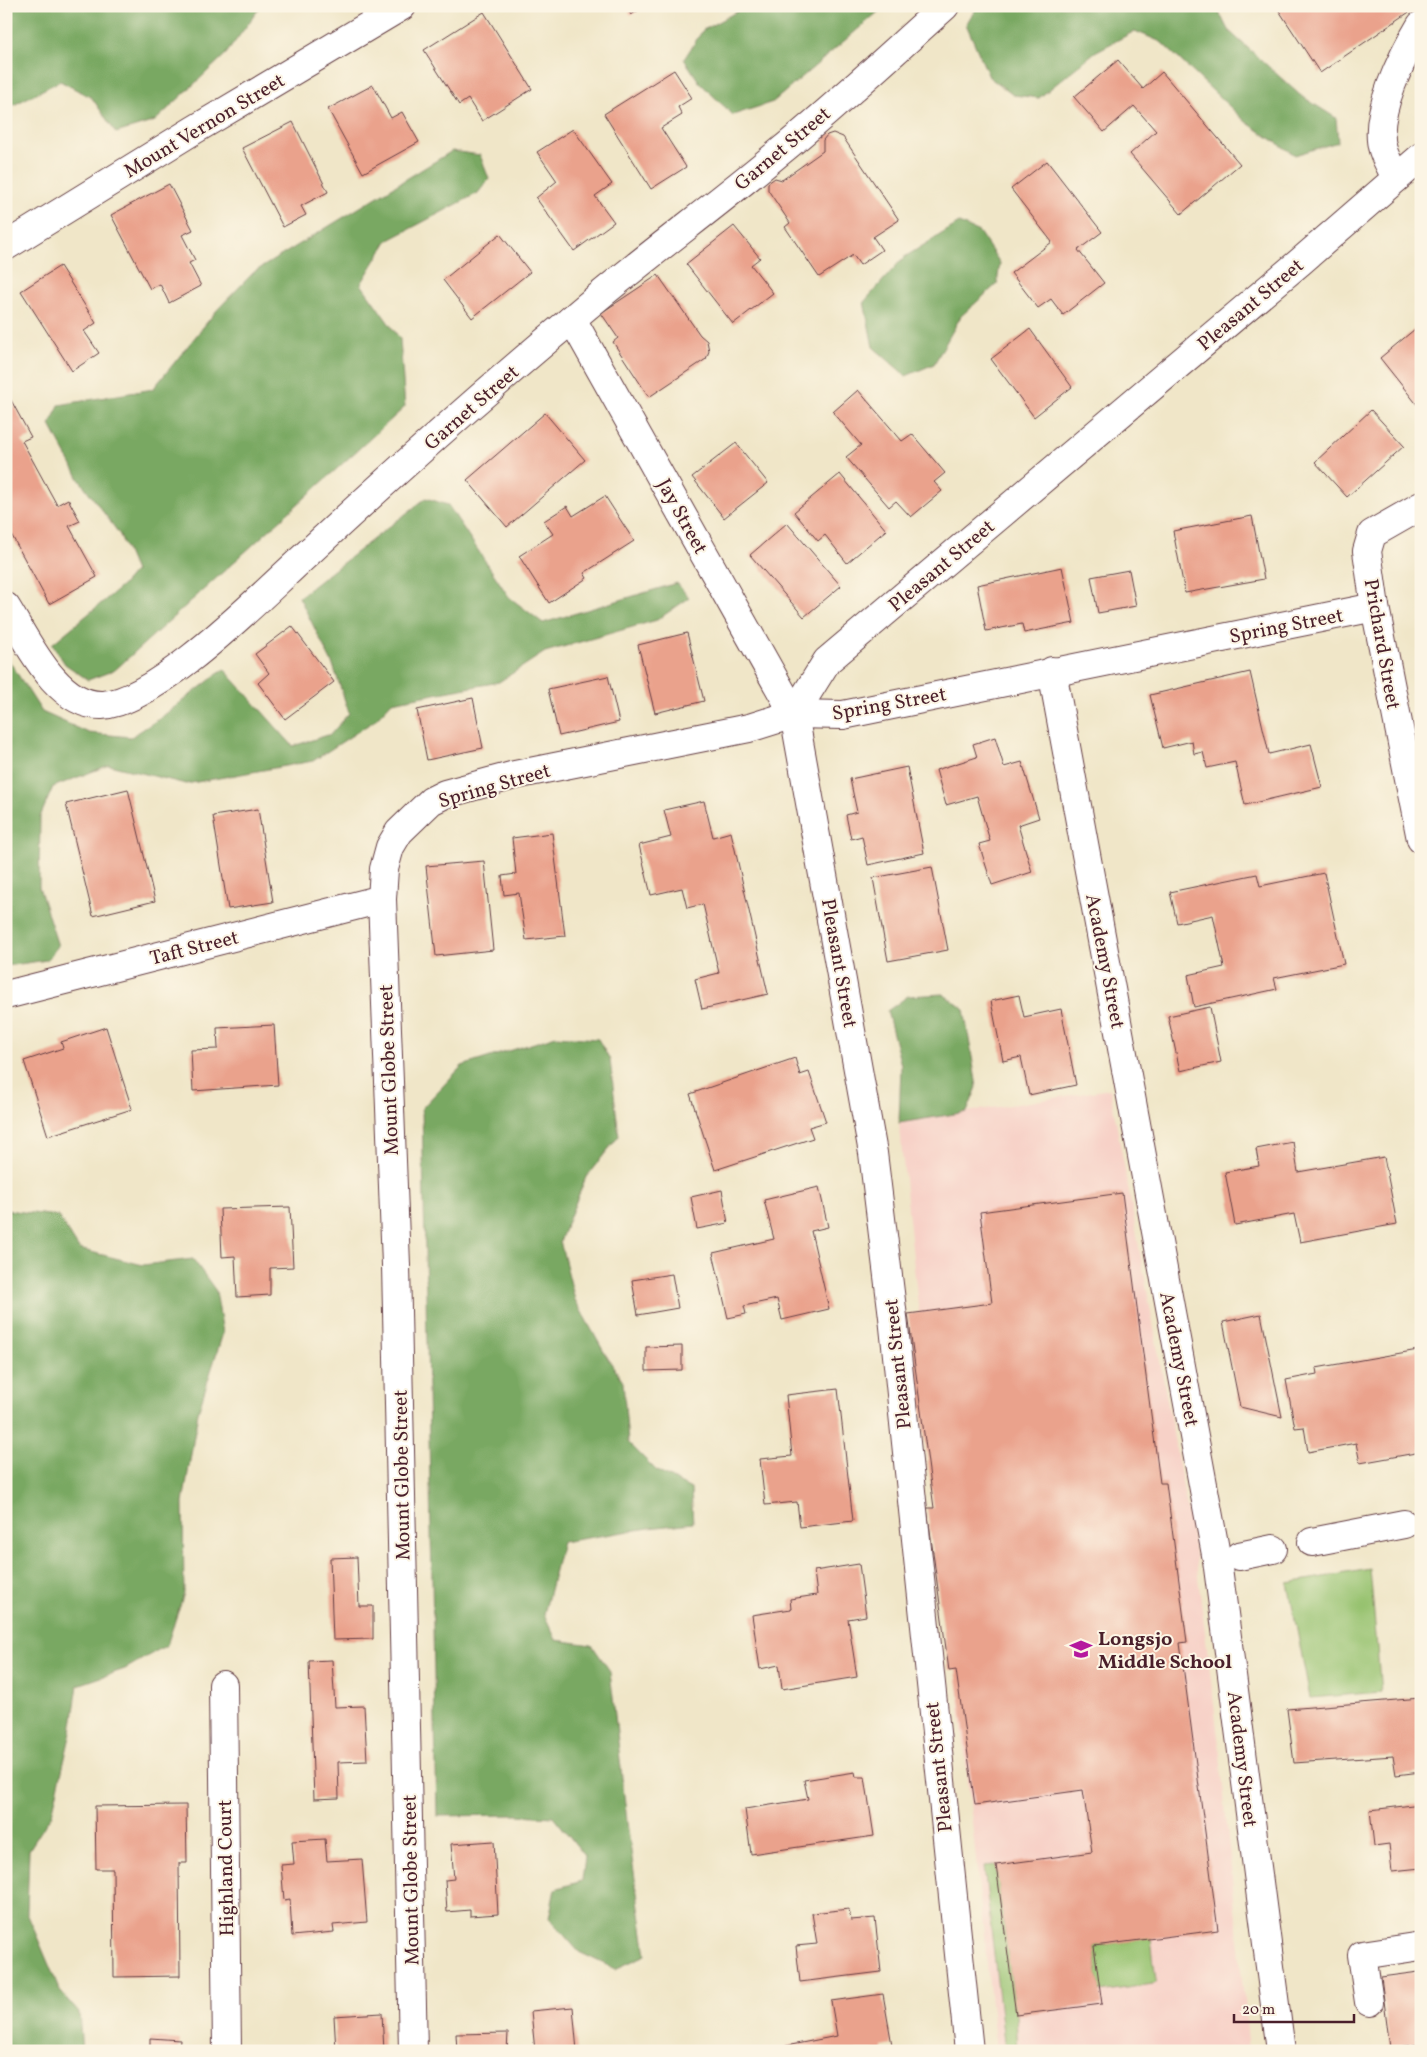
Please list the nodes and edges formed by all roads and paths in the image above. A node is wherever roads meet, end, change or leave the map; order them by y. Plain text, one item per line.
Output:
1 (402, 6) edge
2 (945, 6) edge
3 (1421, 25) edge
4 (1421, 157) edge
5 (1396, 178) junction
6 (6, 246) edge
7 (572, 319) junction
8 (1421, 506) edge
9 (6, 607) edge
10 (1375, 607) junction
11 (1052, 671) junction
12 (794, 714) junction
13 (1421, 839) edge
14 (382, 899) junction
15 (6, 995) edge
16 (1412, 1523) edge
17 (1312, 1542) dead end
18 (1273, 1549) dead end
19 (1239, 1556) dead end
20 (223, 1685) dead end
21 (1421, 1946) edge
22 (1369, 2002) dead end
23 (227, 2051) edge
24 (413, 2051) edge
25 (969, 2051) edge
26 (1281, 2051) edge

1 - 6 street, Mount Vernon Street
2 - 7 street, Garnet Street
3 - 5 street
4 - 5 street, Pleasant Street
5 - 12 street, Pleasant Street
7 - 9 street, Garnet Street
7 - 12 street, Jay Street
8 - 10 street, Prichard Street
10 - 11 street, Spring Street
10 - 13 street, Prichard Street
11 - 12 street, Spring Street
11 - 26 street, Academy Street
12 - 14 street, Spring Street
12 - 25 street, Pleasant Street
14 - 15 street, Taft Street
14 - 24 street, Mount Globe Street
16 - 17 street
18 - 19 street
20 - 23 street, Highland Court
21 - 22 street

